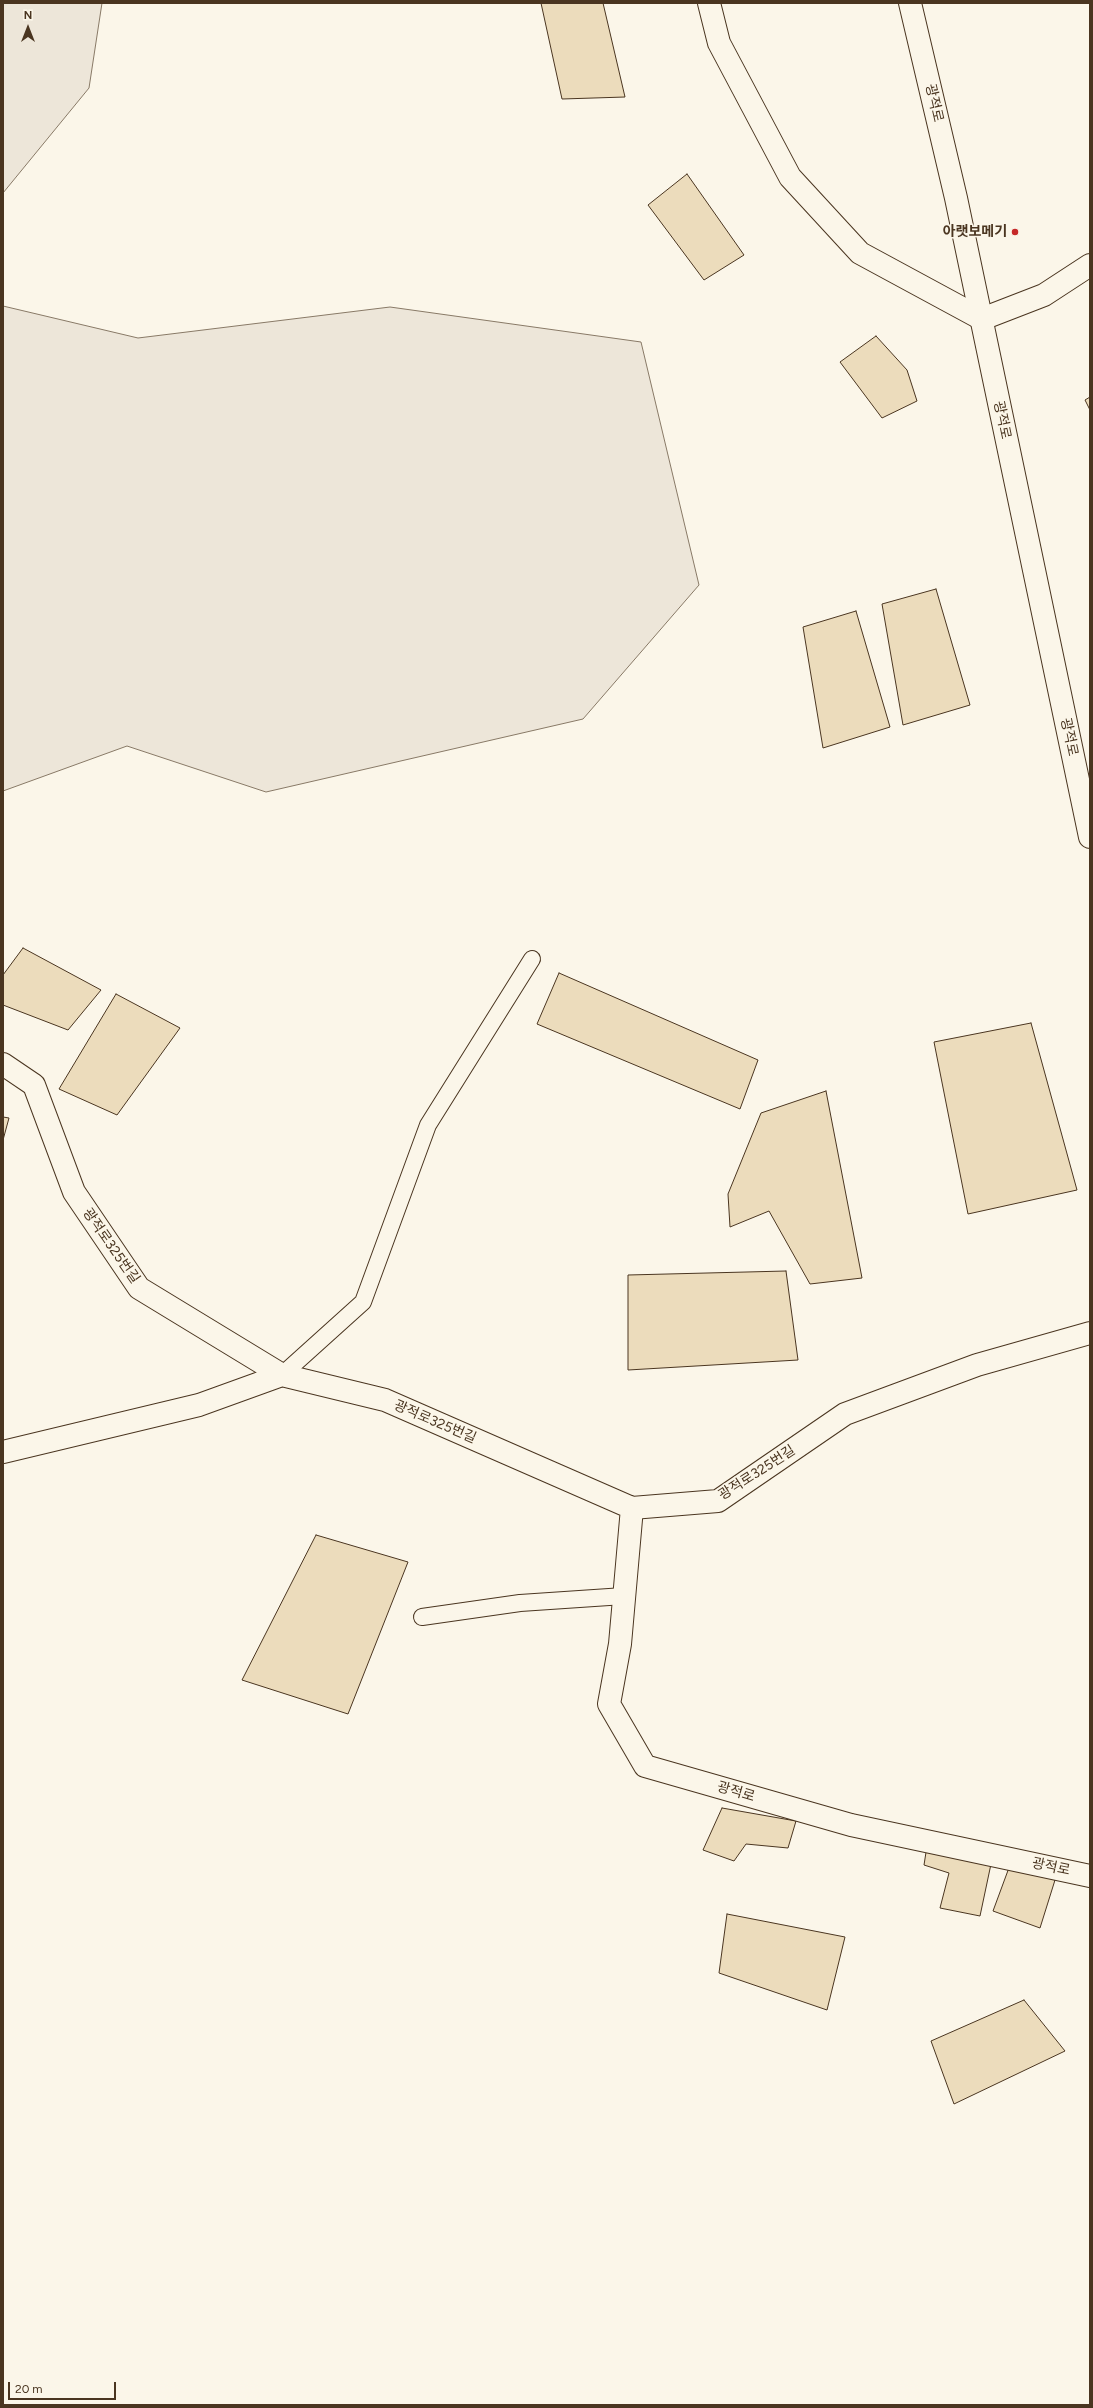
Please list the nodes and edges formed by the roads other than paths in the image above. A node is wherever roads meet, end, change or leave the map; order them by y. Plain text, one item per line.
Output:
1 (709, 3) edge
2 (910, 3) edge
3 (1090, 265) edge
4 (982, 319) junction
5 (1090, 837) edge
6 (532, 959) dead end
7 (3, 1064) edge
8 (1090, 1333) edge
9 (282, 1375) junction
10 (3, 1452) edge
11 (632, 1508) junction
12 (624, 1596) junction
13 (422, 1617) dead end
14 (1090, 1876) edge

1 - 4 street
2 - 4 street, 광적로
3 - 4 street
4 - 5 street, 광적로
6 - 9 lane
7 - 9 street, 광적로325번길
8 - 11 street, 광적로325번길
9 - 10 street
9 - 11 street, 광적로325번길
11 - 12 street, 광적로
12 - 13 lane
12 - 14 street, 광적로

